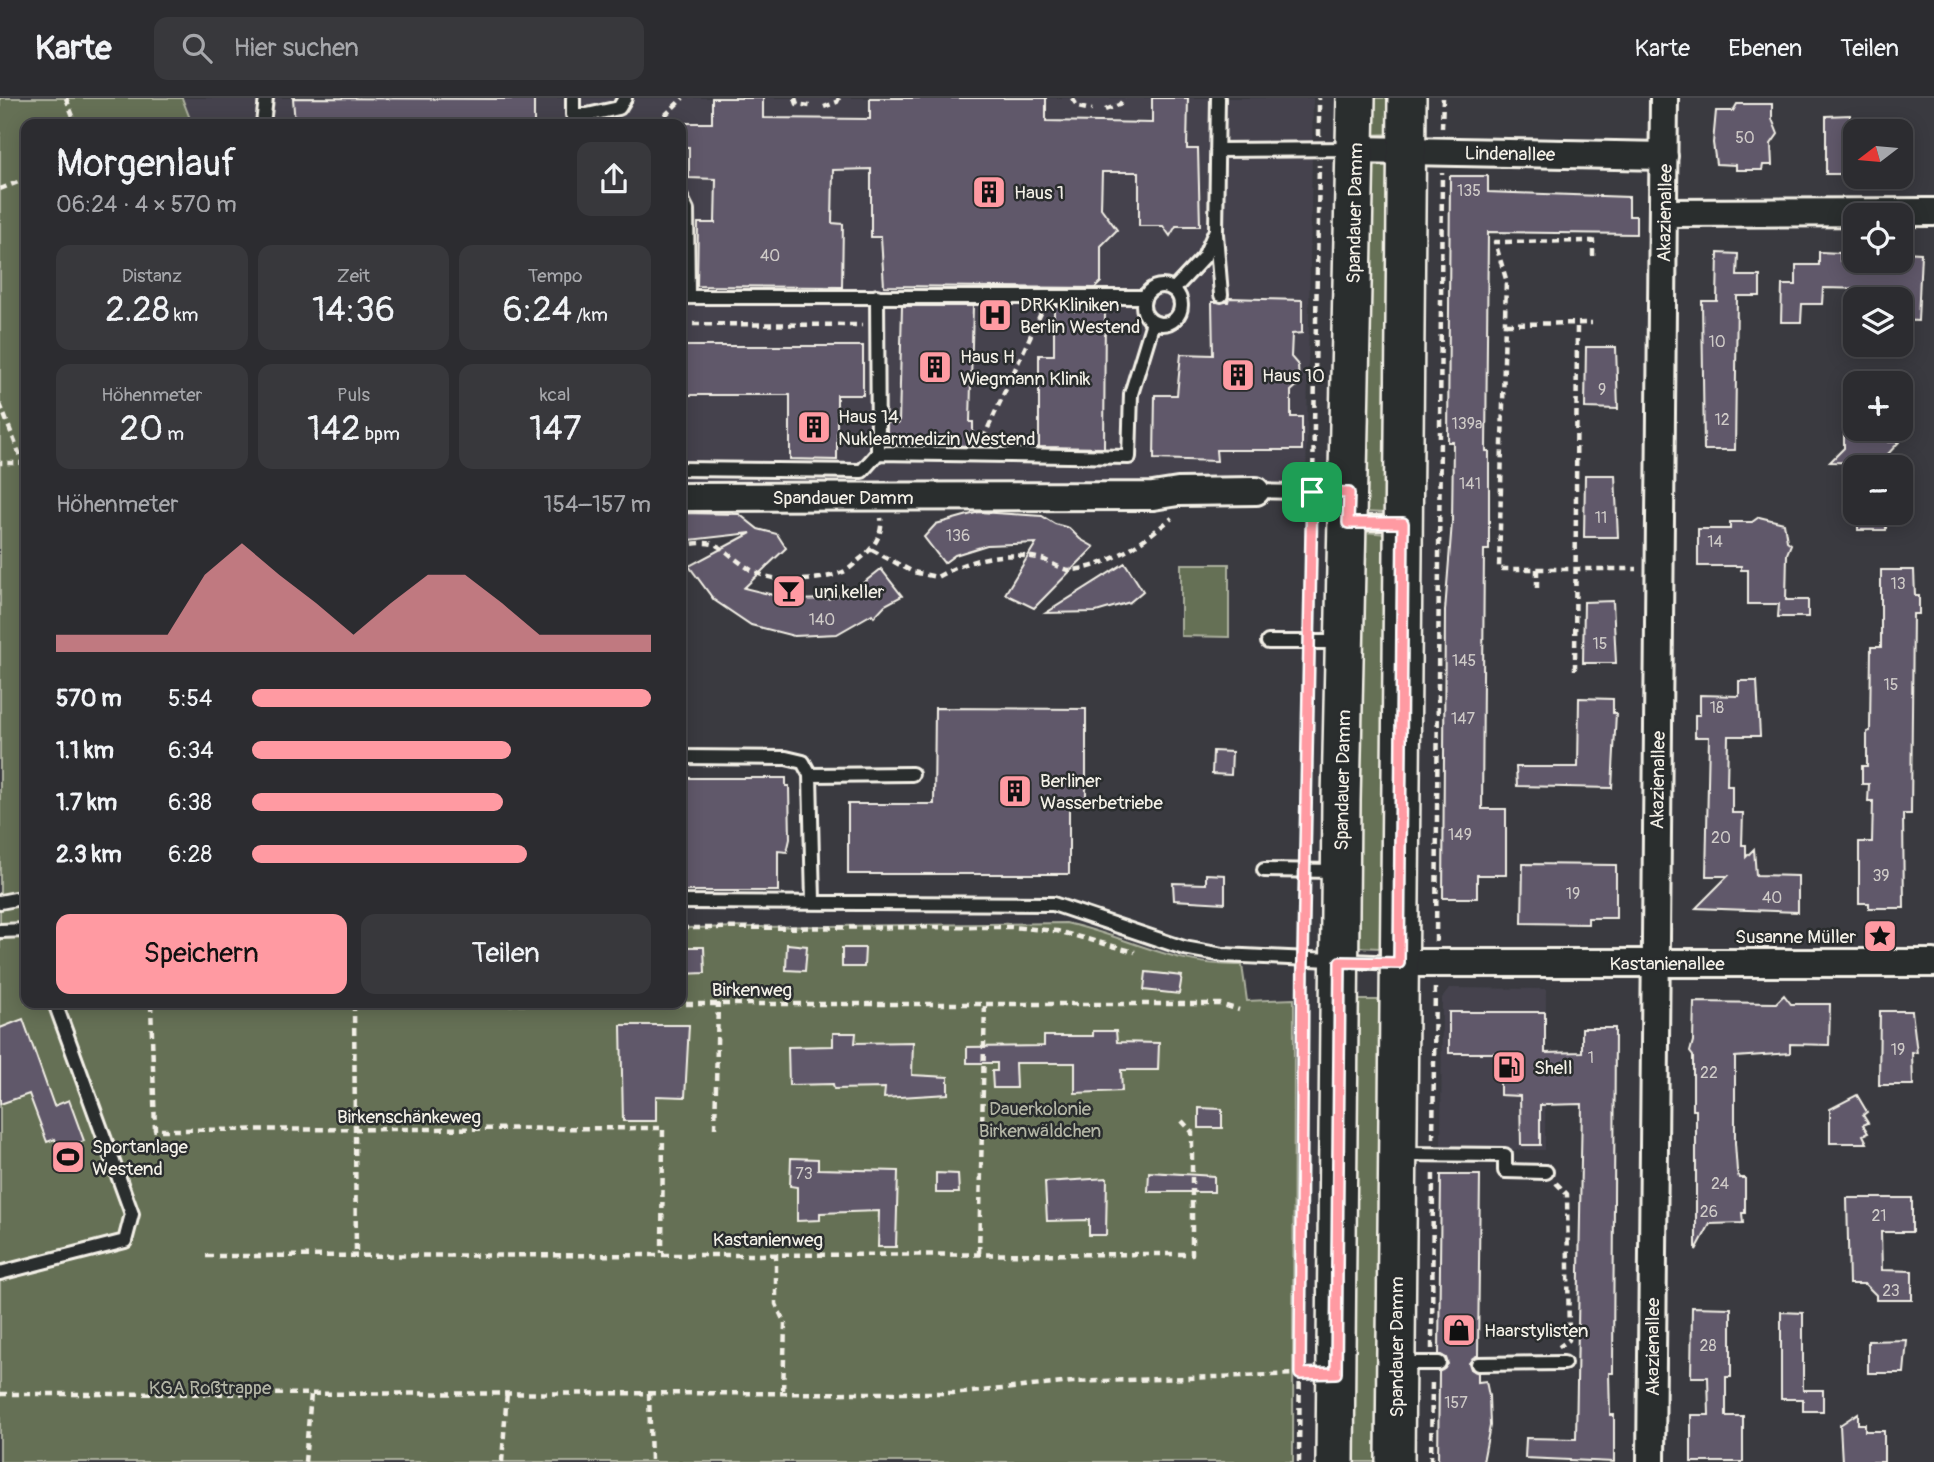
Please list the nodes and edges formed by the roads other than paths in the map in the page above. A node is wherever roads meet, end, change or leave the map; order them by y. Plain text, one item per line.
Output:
1 (266, 98) edge
2 (573, 98) edge
3 (625, 98) edge
4 (1218, 98) edge
5 (1356, 98) edge
6 (1407, 98) edge
7 (1664, 98) edge
8 (264, 119) edge
9 (1356, 149) junction
10 (1217, 150) junction
11 (1406, 150) junction
12 (1664, 156) junction
13 (686, 207) edge
14 (1934, 212) edge
15 (1664, 213) junction
16 (1216, 230) junction
17 (686, 254) edge
18 (1174, 289) junction
19 (1221, 295) dead end
20 (877, 296) junction
21 (686, 297) edge
22 (1144, 297) junction
23 (1153, 323) junction
24 (878, 453) junction
25 (686, 468) edge
26 (1256, 492) joint
27 (686, 497) edge
28 (1348, 508) junction
29 (1403, 523) junction
30 (1268, 642) dead end
31 (1345, 642) junction
32 (686, 757) edge
33 (912, 774) dead end
34 (810, 775) junction
35 (1264, 870) dead end
36 (1340, 871) junction
37 (21, 898) edge
38 (813, 901) junction
39 (0, 902) edge
40 (686, 902) edge
41 (21, 930) edge
42 (0, 931) edge
43 (1340, 962) junction
44 (1399, 963) junction
45 (1655, 963) junction
46 (1934, 963) edge
47 (57, 1008) edge
48 (1415, 1154) junction
49 (1546, 1172) road end
50 (0, 1273) edge
51 (1564, 1363) dead end
52 (1478, 1364) dead end
53 (1335, 1462) edge
54 (1395, 1462) edge
55 (1651, 1462) edge

1 - 8 lane
2 - 3 lane
4 - 10 lane
5 - 9 main road, Spandauer Damm
6 - 11 main road, Spandauer Damm
7 - 12 street, Akazienallee
9 - 10 lane
9 - 11 street, Lindenallee
9 - 28 main road, Spandauer Damm
10 - 16 lane
11 - 12 street, Lindenallee
11 - 29 main road, Spandauer Damm
12 - 15 street, Akazienallee
13 - 17 lane
14 - 15 street
15 - 45 street, Akazienallee
16 - 18 lane
16 - 19 lane
18 - 22 lane
18 - 23 lane
20 - 21 lane
20 - 22 lane
20 - 24 lane
22 - 23 lane
23 - 24 lane
24 - 25 lane
26 - 27 street, Spandauer Damm
26 - 28 lane
28 - 29 lane
28 - 31 main road, Spandauer Damm
29 - 44 main road, Spandauer Damm
30 - 31 lane
31 - 36 main road, Spandauer Damm
32 - 34 lane
33 - 34 lane
34 - 38 lane
35 - 36 lane
36 - 43 main road, Spandauer Damm
37 - 39 lane
38 - 40 lane
38 - 43 lane
41 - 42 lane
43 - 44 lane
43 - 53 main road, Spandauer Damm
44 - 45 street, Kastanienallee
44 - 48 main road, Spandauer Damm
45 - 46 street, Kastanienallee
45 - 55 street, Akazienallee
47 - 50 lane
48 - 49 lane
48 - 54 main road, Spandauer Damm
51 - 52 lane

